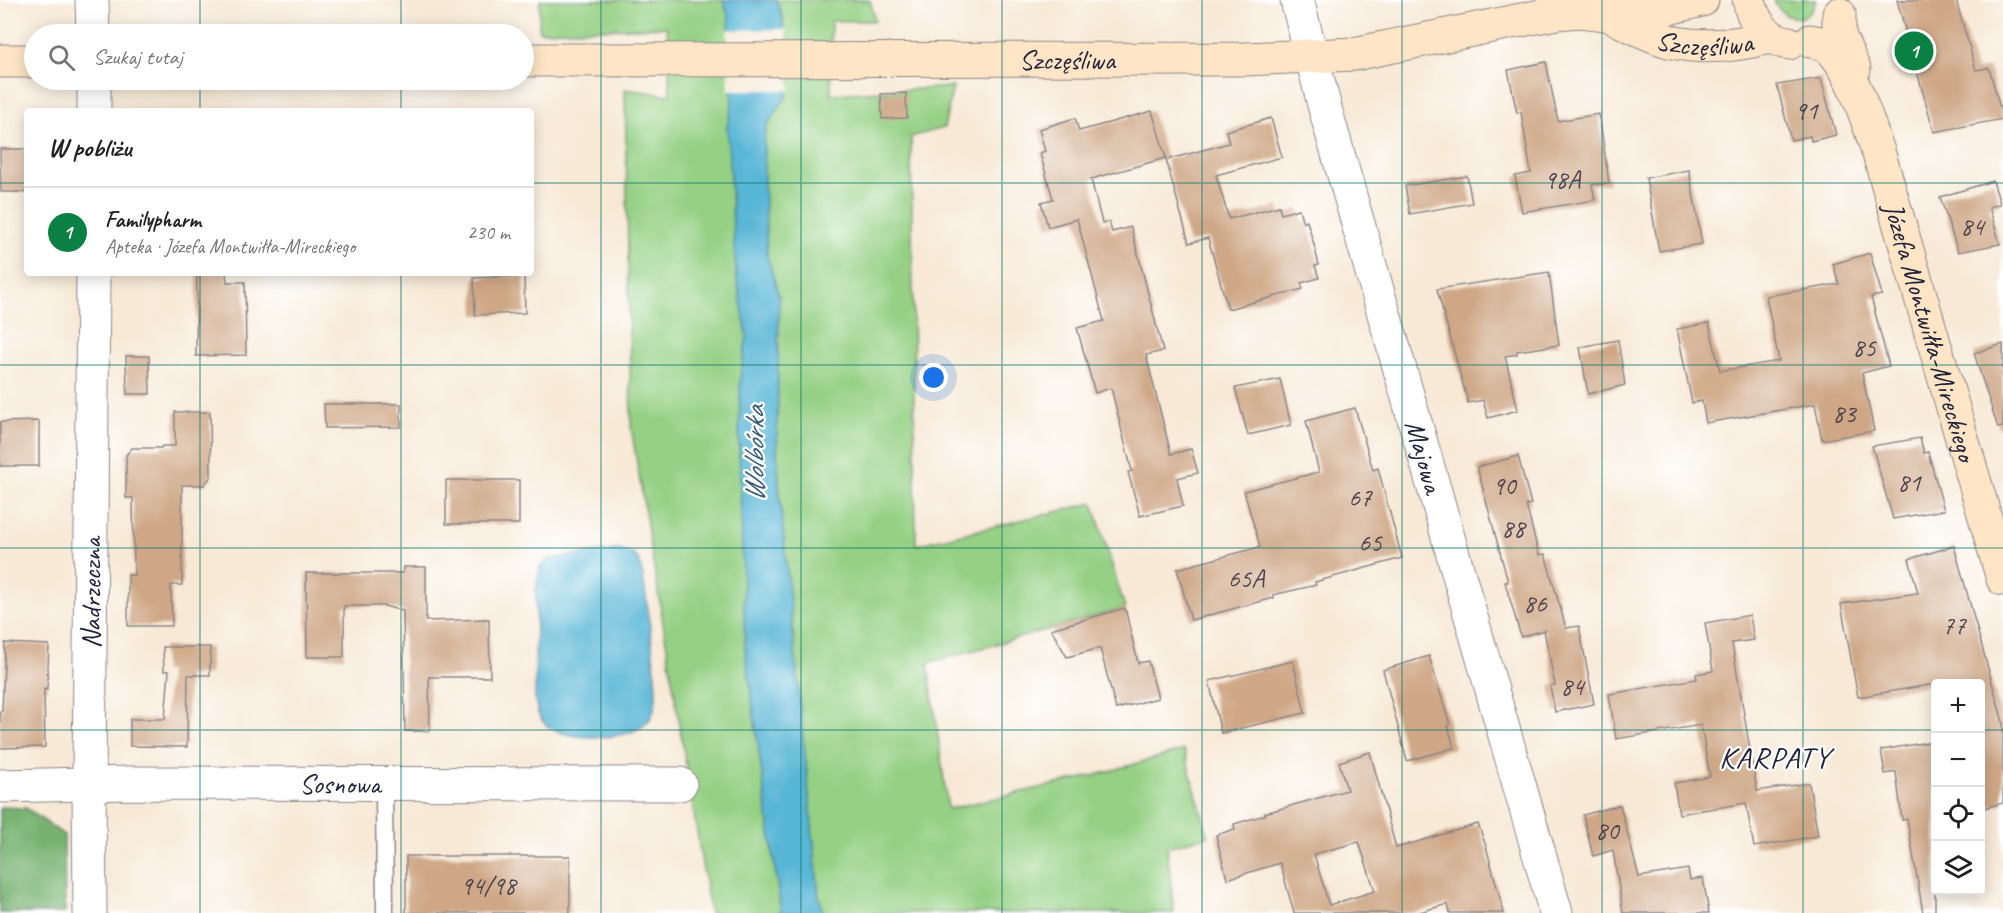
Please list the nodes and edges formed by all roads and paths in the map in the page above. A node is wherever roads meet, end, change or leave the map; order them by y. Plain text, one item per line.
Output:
1 (92, 0) edge
2 (1297, 0) edge
3 (1702, 0) edge
4 (1749, 0) edge
5 (1841, 7) edge
6 (1606, 14) junction
7 (93, 24) edge
8 (1770, 37) junction
9 (1810, 41) junction
10 (1311, 56) junction
11 (534, 60) edge
12 (0, 61) edge
13 (24, 61) edge
14 (94, 90) edge
15 (94, 108) edge
16 (1878, 154) junction
17 (93, 276) edge
18 (2003, 579) edge
19 (384, 783) junction
20 (680, 784) dead end
21 (89, 785) junction
22 (0, 786) edge
23 (90, 913) edge
24 (385, 913) edge
25 (1556, 913) edge

1 - 7 street
2 - 10 street, Majowa
3 - 6 street, Szczęśliwa
4 - 8 street
5 - 9 street
5 - 16 street, Józefa Montwiłła-Mireckiego
6 - 8 street, Szczęśliwa
6 - 10 street, Szczęśliwa
8 - 9 street
9 - 16 street, Józefa Montwiłła-Mireckiego
10 - 11 street, Szczęśliwa
10 - 25 street, Majowa
12 - 13 street
14 - 15 street
16 - 18 street, Józefa Montwiłła-Mireckiego
17 - 21 street, Nadrzeczna
19 - 20 street, Sosnowa
19 - 21 street, Sosnowa
19 - 24 lane
21 - 22 street, Sosnowa
21 - 23 street, Nadrzeczna

